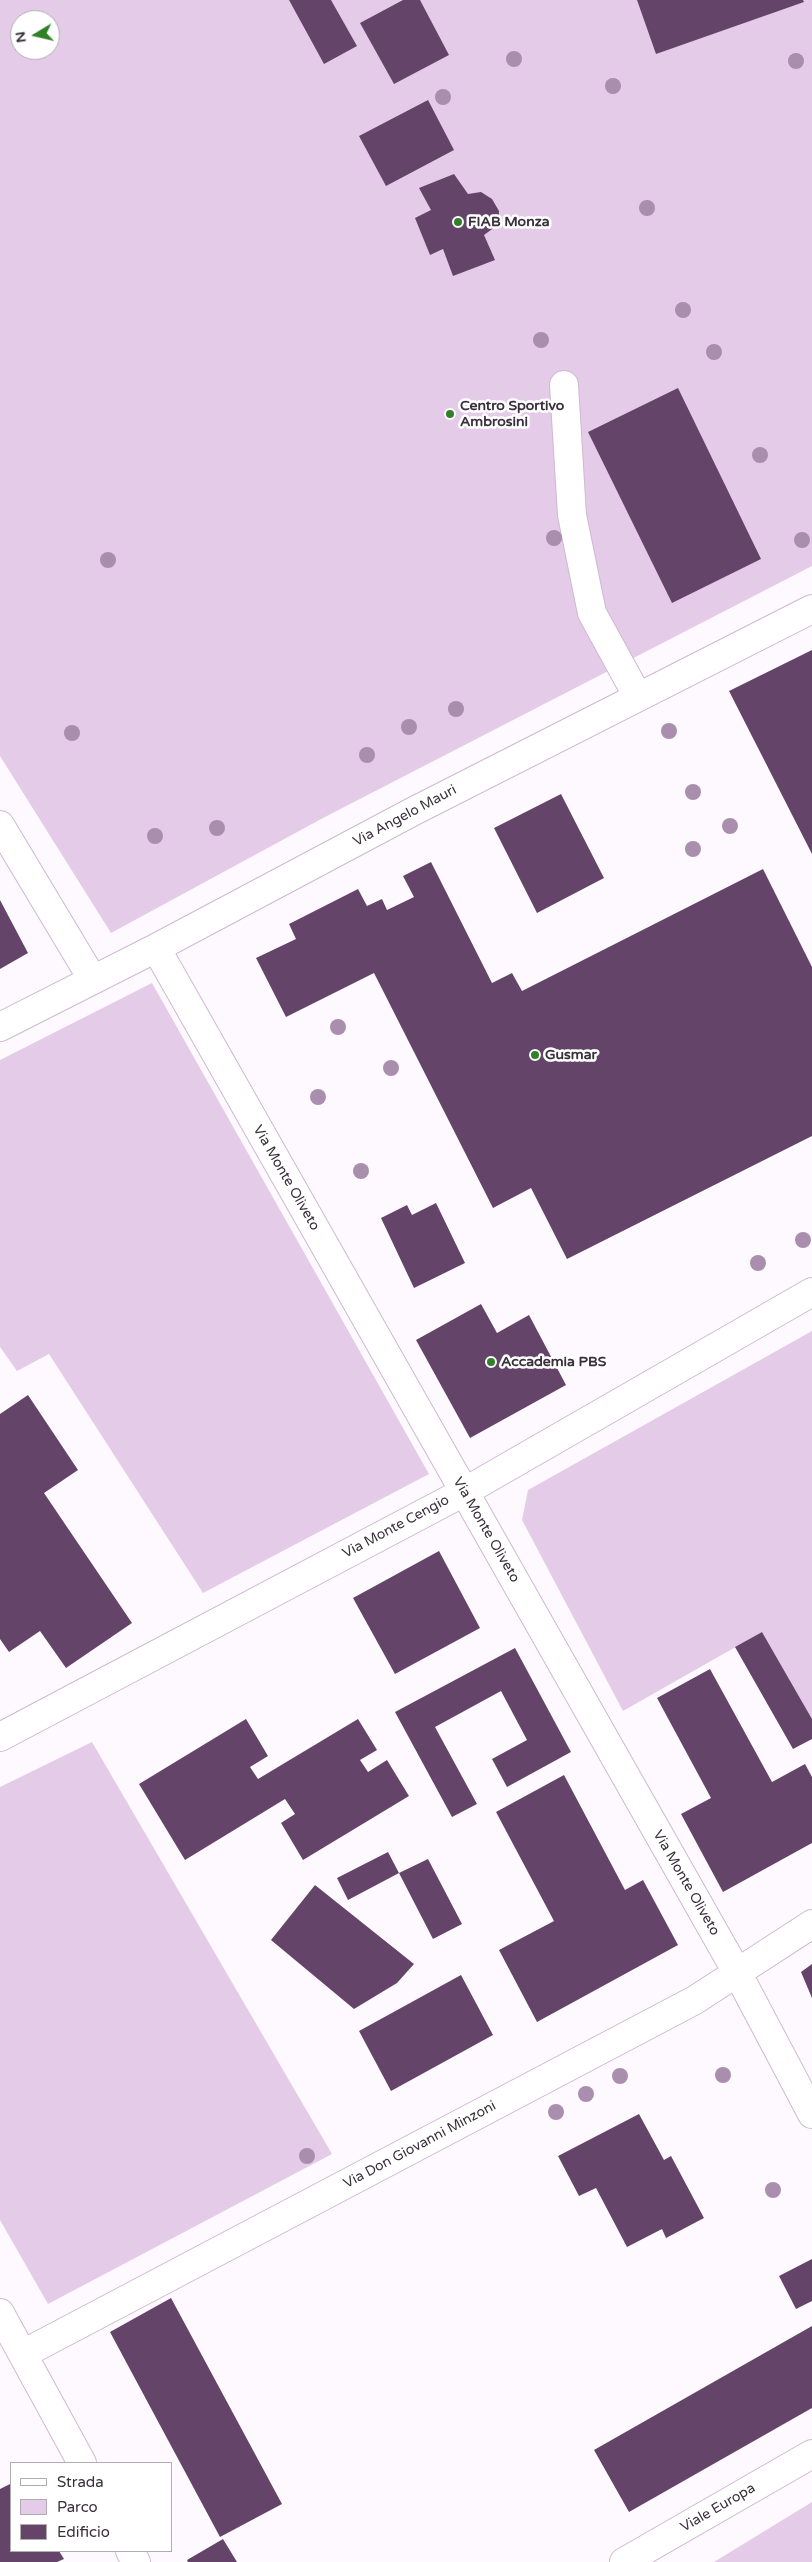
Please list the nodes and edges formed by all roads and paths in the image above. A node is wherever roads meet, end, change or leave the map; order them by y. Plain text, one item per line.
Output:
1 (564, 386) dead end
2 (812, 609) edge
3 (638, 697) junction
4 (0, 825) edge
5 (156, 948) junction
6 (93, 980) junction
7 (0, 1028) edge
8 (812, 1292) edge
9 (464, 1492) junction
10 (0, 1737) edge
11 (812, 1924) edge
12 (738, 1974) junction
13 (812, 2114) edge
14 (0, 2313) edge
15 (23, 2354) junction
16 (812, 2454) edge
17 (81, 2462) edge
18 (624, 2562) edge

1 - 3 street
2 - 3 street, Via Angelo Mauri
3 - 5 street, Via Angelo Mauri
4 - 6 street
5 - 6 street, Via Angelo Mauri
5 - 9 street, Via Monte Oliveto
6 - 7 street, Via Angelo Mauri
8 - 9 street, Via Monte Cengio
9 - 10 street, Via Monte Cengio
9 - 12 street, Via Monte Oliveto
11 - 12 street, Via Don Giovanni Minzoni
12 - 13 street, Via Monte Oliveto
12 - 15 street, Via Don Giovanni Minzoni
14 - 15 street
15 - 17 street
16 - 18 street, Viale Europa

